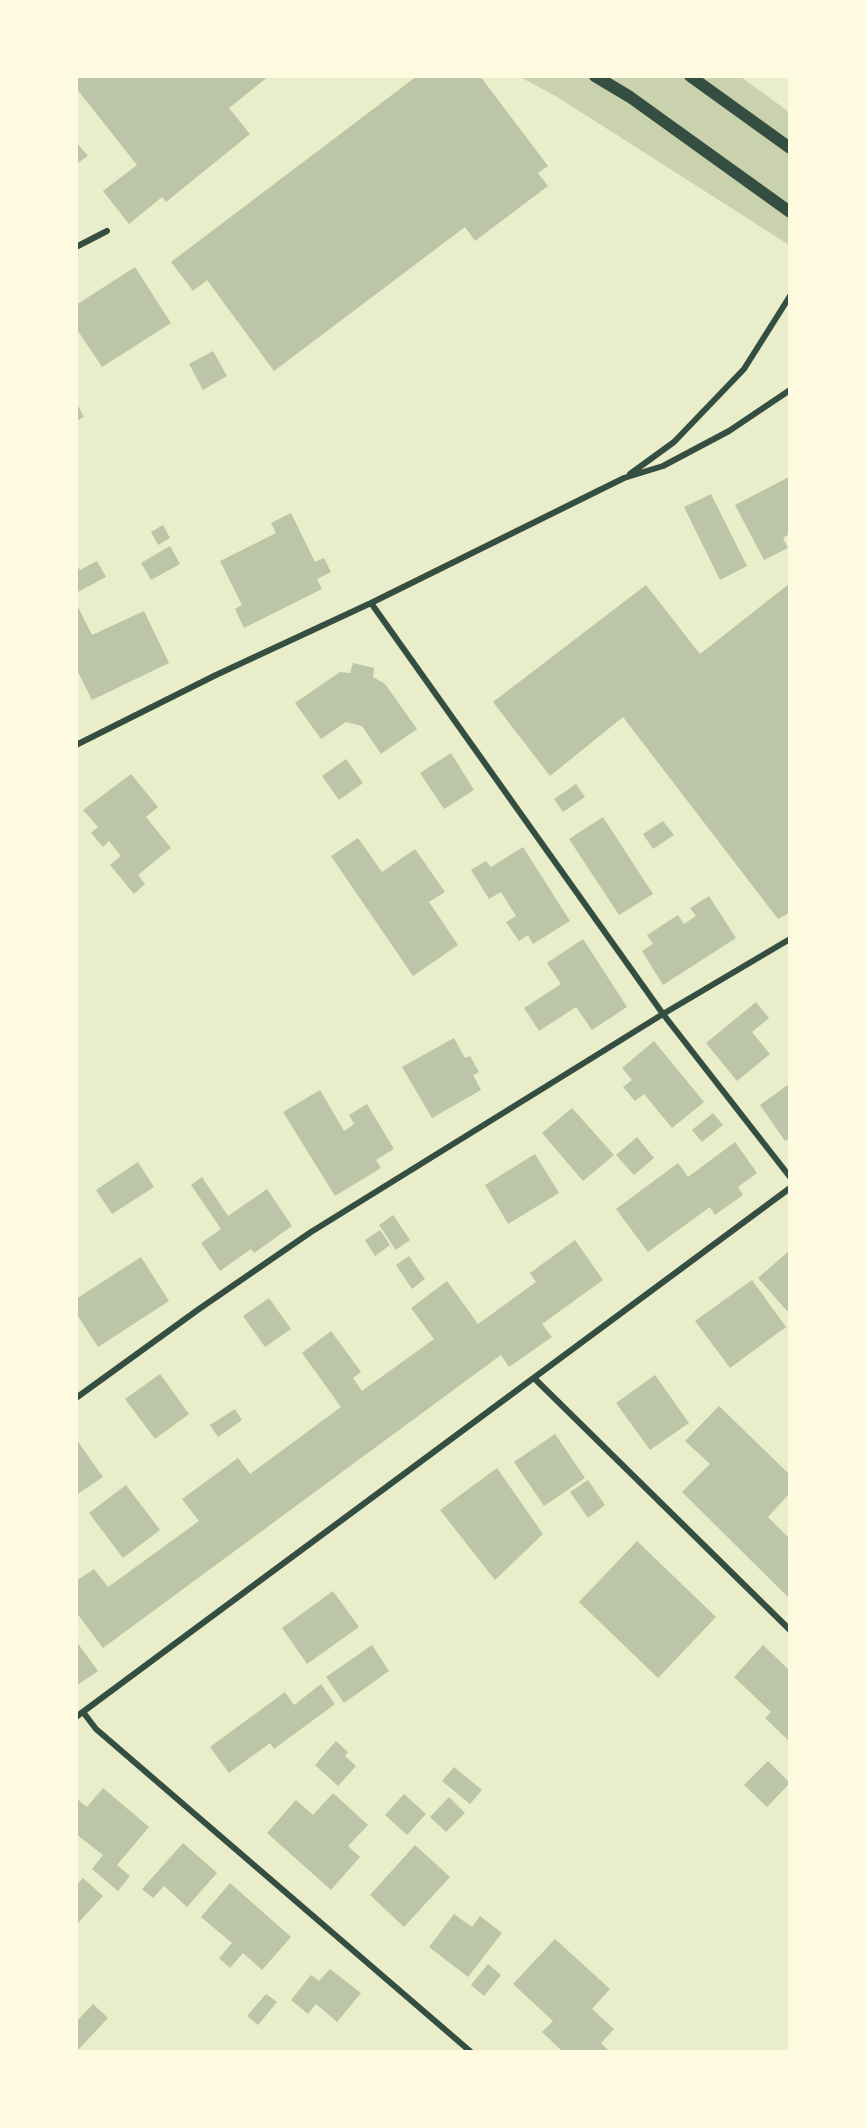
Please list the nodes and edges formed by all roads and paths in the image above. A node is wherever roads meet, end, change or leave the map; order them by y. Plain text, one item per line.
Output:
1 (595, 76) edge
2 (690, 76) edge
3 (789, 148) edge
4 (789, 212) edge
5 (107, 231) dead end
6 (76, 247) edge
7 (789, 296) edge
8 (789, 390) edge
9 (624, 478) junction
10 (371, 603) junction
11 (76, 745) edge
12 (789, 939) edge
13 (663, 1014) junction
14 (789, 1177) edge
15 (789, 1188) edge
16 (534, 1378) junction
17 (76, 1398) edge
18 (789, 1630) edge
19 (84, 1712) junction
20 (76, 1717) edge
21 (471, 2052) edge

1 - 4 main road
2 - 3 main road
5 - 6 street
7 - 9 street
8 - 9 street
9 - 10 street
10 - 11 street
10 - 13 street
12 - 13 street
13 - 14 street
13 - 17 street
15 - 16 street
16 - 18 street
16 - 19 street
19 - 20 street
19 - 21 street

